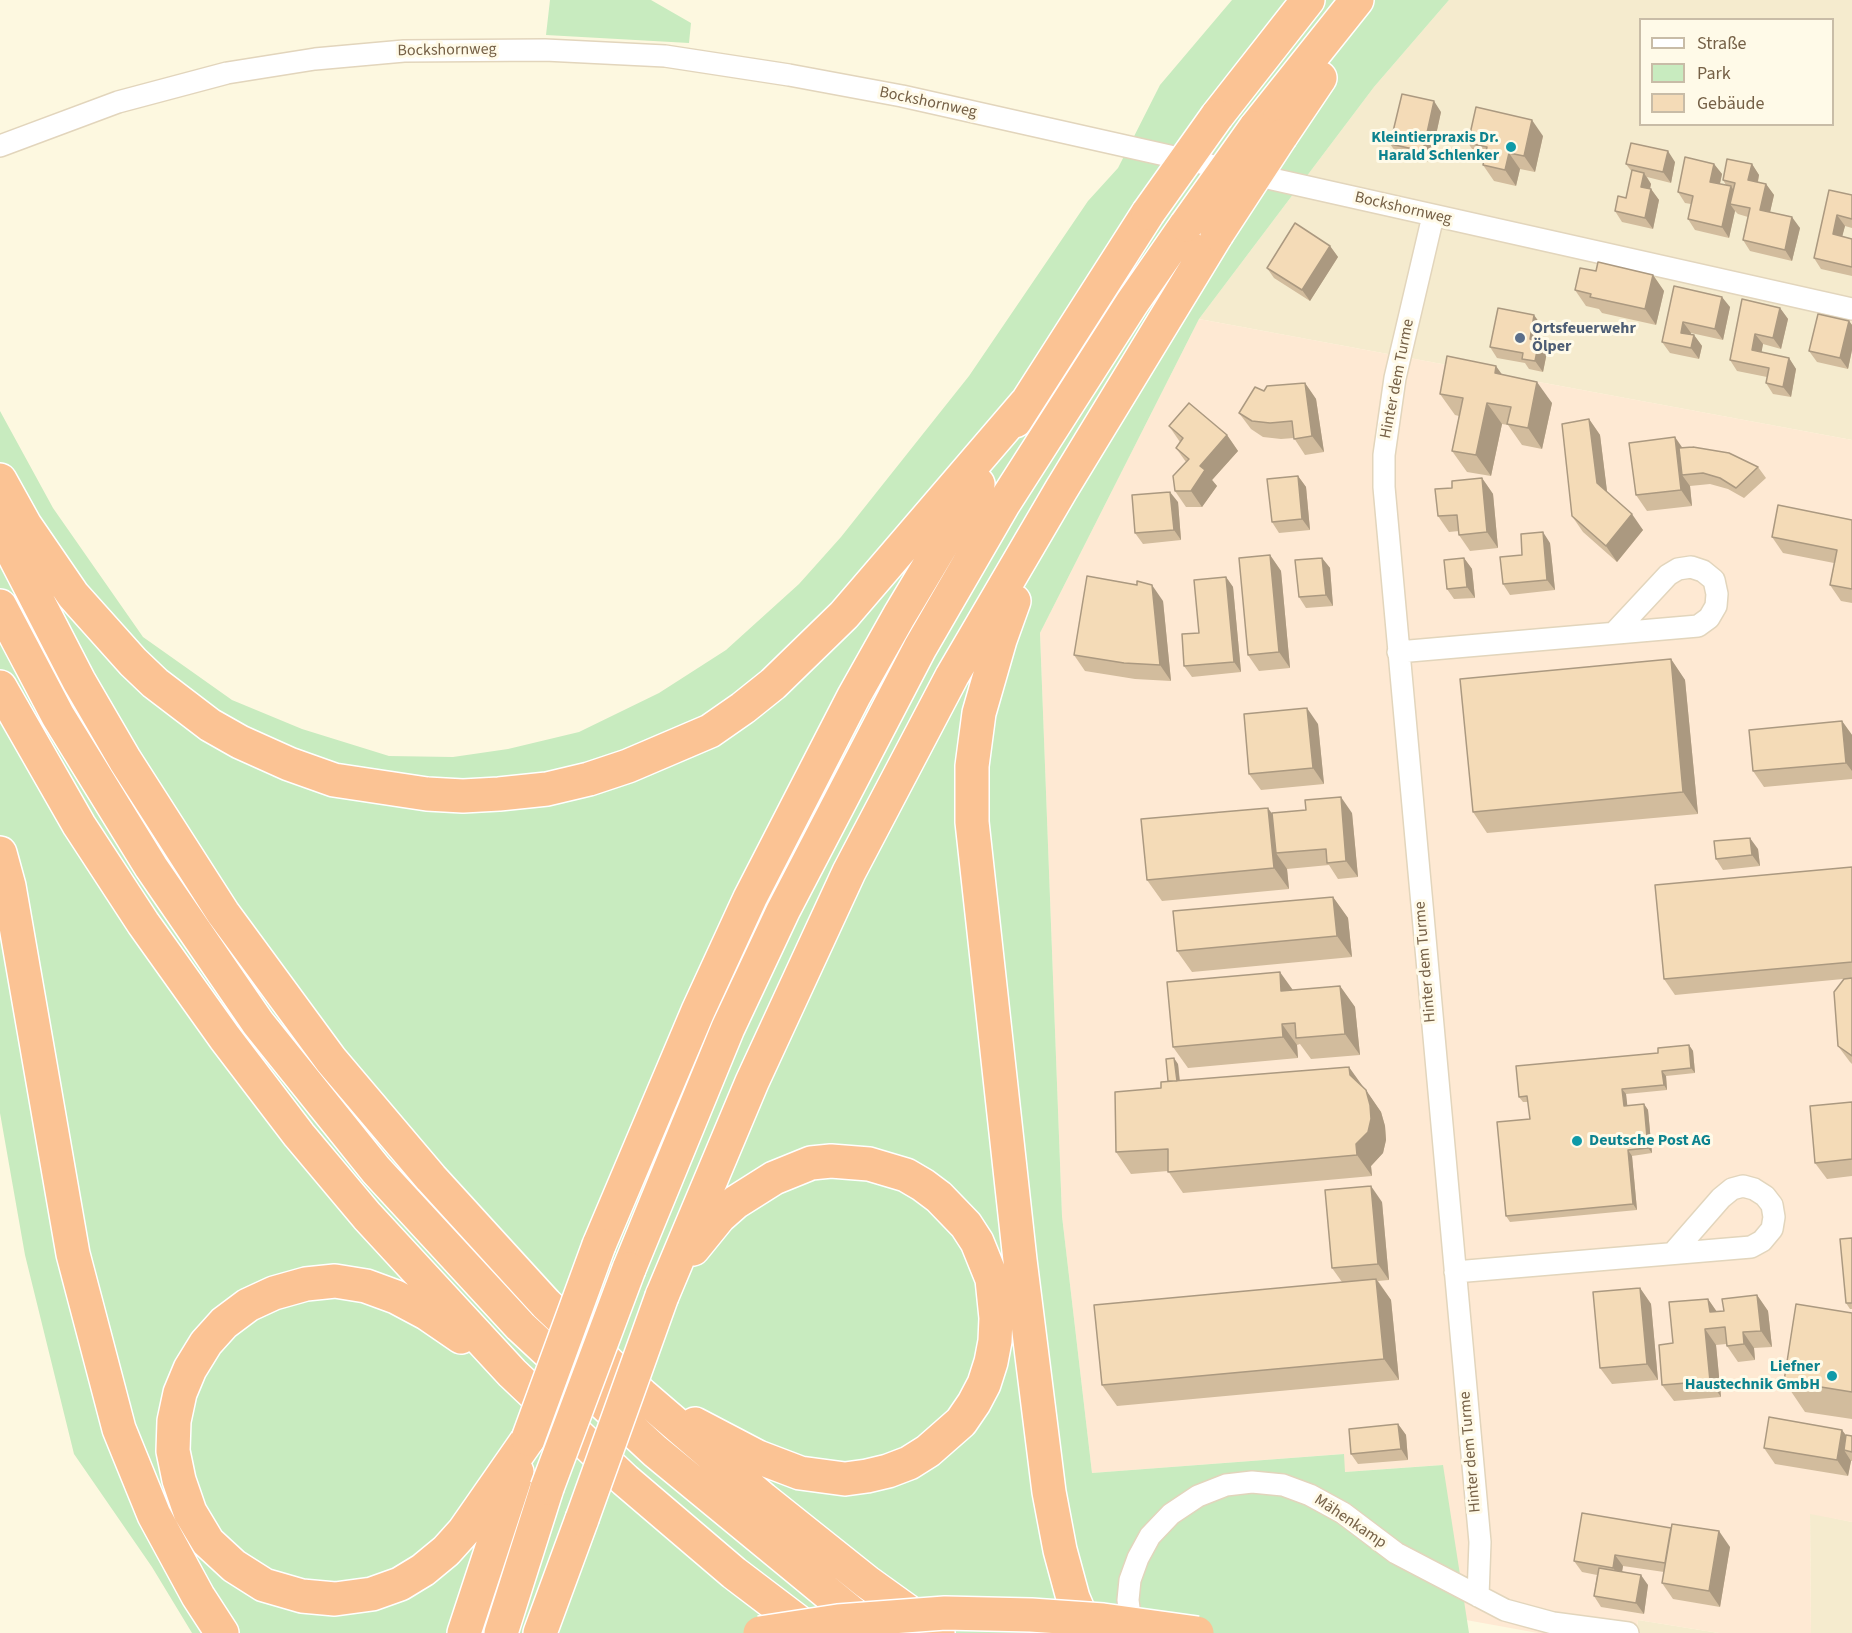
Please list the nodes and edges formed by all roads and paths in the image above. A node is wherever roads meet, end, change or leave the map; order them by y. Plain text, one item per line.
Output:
1 (1308, 0) edge
2 (1357, 0) edge
3 (1372, 0) edge
4 (1268, 132) junction
5 (0, 146) edge
6 (1433, 216) junction
7 (1201, 230) junction
8 (1852, 309) edge
9 (1026, 403) junction
10 (0, 480) edge
11 (1060, 490) junction
12 (0, 528) edge
13 (0, 606) edge
14 (1614, 633) junction
15 (1398, 652) junction
16 (0, 687) edge
17 (0, 853) edge
18 (1673, 1253) junction
19 (1455, 1272) junction
20 (662, 1296) junction
21 (512, 1373) junction
22 (642, 1395) junction
23 (528, 1439) junction
24 (734, 1573) junction
25 (1478, 1596) junction
26 (222, 1633) edge
27 (464, 1633) edge
28 (501, 1633) edge
29 (540, 1633) edge
30 (760, 1633) edge
31 (786, 1633) edge
32 (813, 1633) edge
33 (877, 1633) edge
34 (938, 1633) edge
35 (1088, 1633) edge
36 (1132, 1633) edge
37 (1197, 1633) edge
38 (1628, 1633) edge

1 - 9 highway, bridge
2 - 4 highway
3 - 4 highway
4 - 7 highway, bridge
5 - 6 street, Bockshornweg
6 - 8 street, Bockshornweg
6 - 15 street, Hinter dem Turme
7 - 11 highway
7 - 28 highway, bridge
9 - 10 highway
9 - 23 highway, bridge
11 - 20 highway
11 - 35 highway
12 - 22 highway
13 - 33 highway
14 - 14 street
14 - 15 street
15 - 19 street, Hinter dem Turme
16 - 21 highway
17 - 26 highway
18 - 18 street
18 - 19 street
19 - 25 street, Hinter dem Turme
20 - 22 highway
20 - 29 highway, bridge
21 - 23 highway
21 - 24 highway
22 - 34 highway
23 - 27 highway
24 - 31 highway
24 - 32 highway
25 - 36 street, Mähenkamp
25 - 38 street, Mähenkamp
30 - 37 highway, bridge

